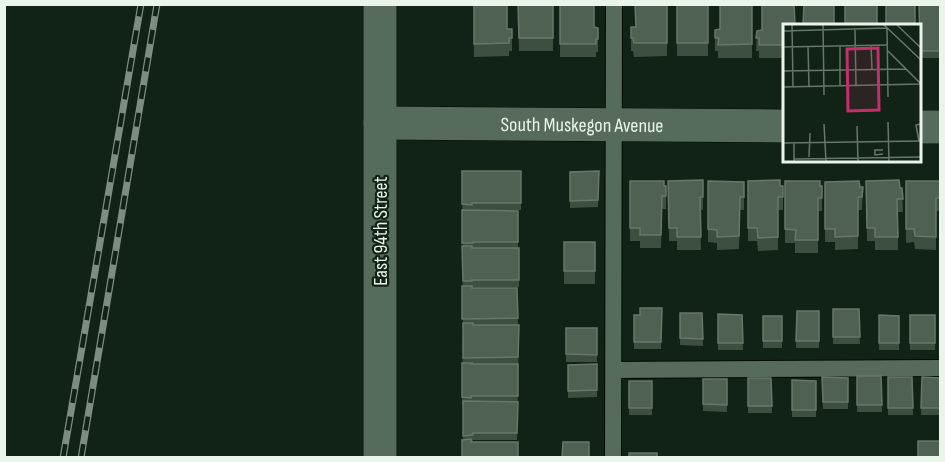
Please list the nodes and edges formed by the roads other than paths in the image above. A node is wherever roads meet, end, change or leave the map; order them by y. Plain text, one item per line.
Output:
1 (380, 4) edge
2 (614, 4) edge
3 (380, 123) junction
4 (614, 125) junction
5 (783, 126) edge
6 (921, 127) edge
7 (940, 127) edge
8 (940, 368) edge
9 (613, 370) junction
10 (380, 458) edge
11 (613, 458) edge

1 - 3 street, East 94th Street
2 - 4 lane
3 - 4 street, South Muskegon Avenue
3 - 10 street, East 94th Street
4 - 5 street, South Muskegon Avenue
4 - 9 lane
6 - 7 street
8 - 9 lane
9 - 11 lane

